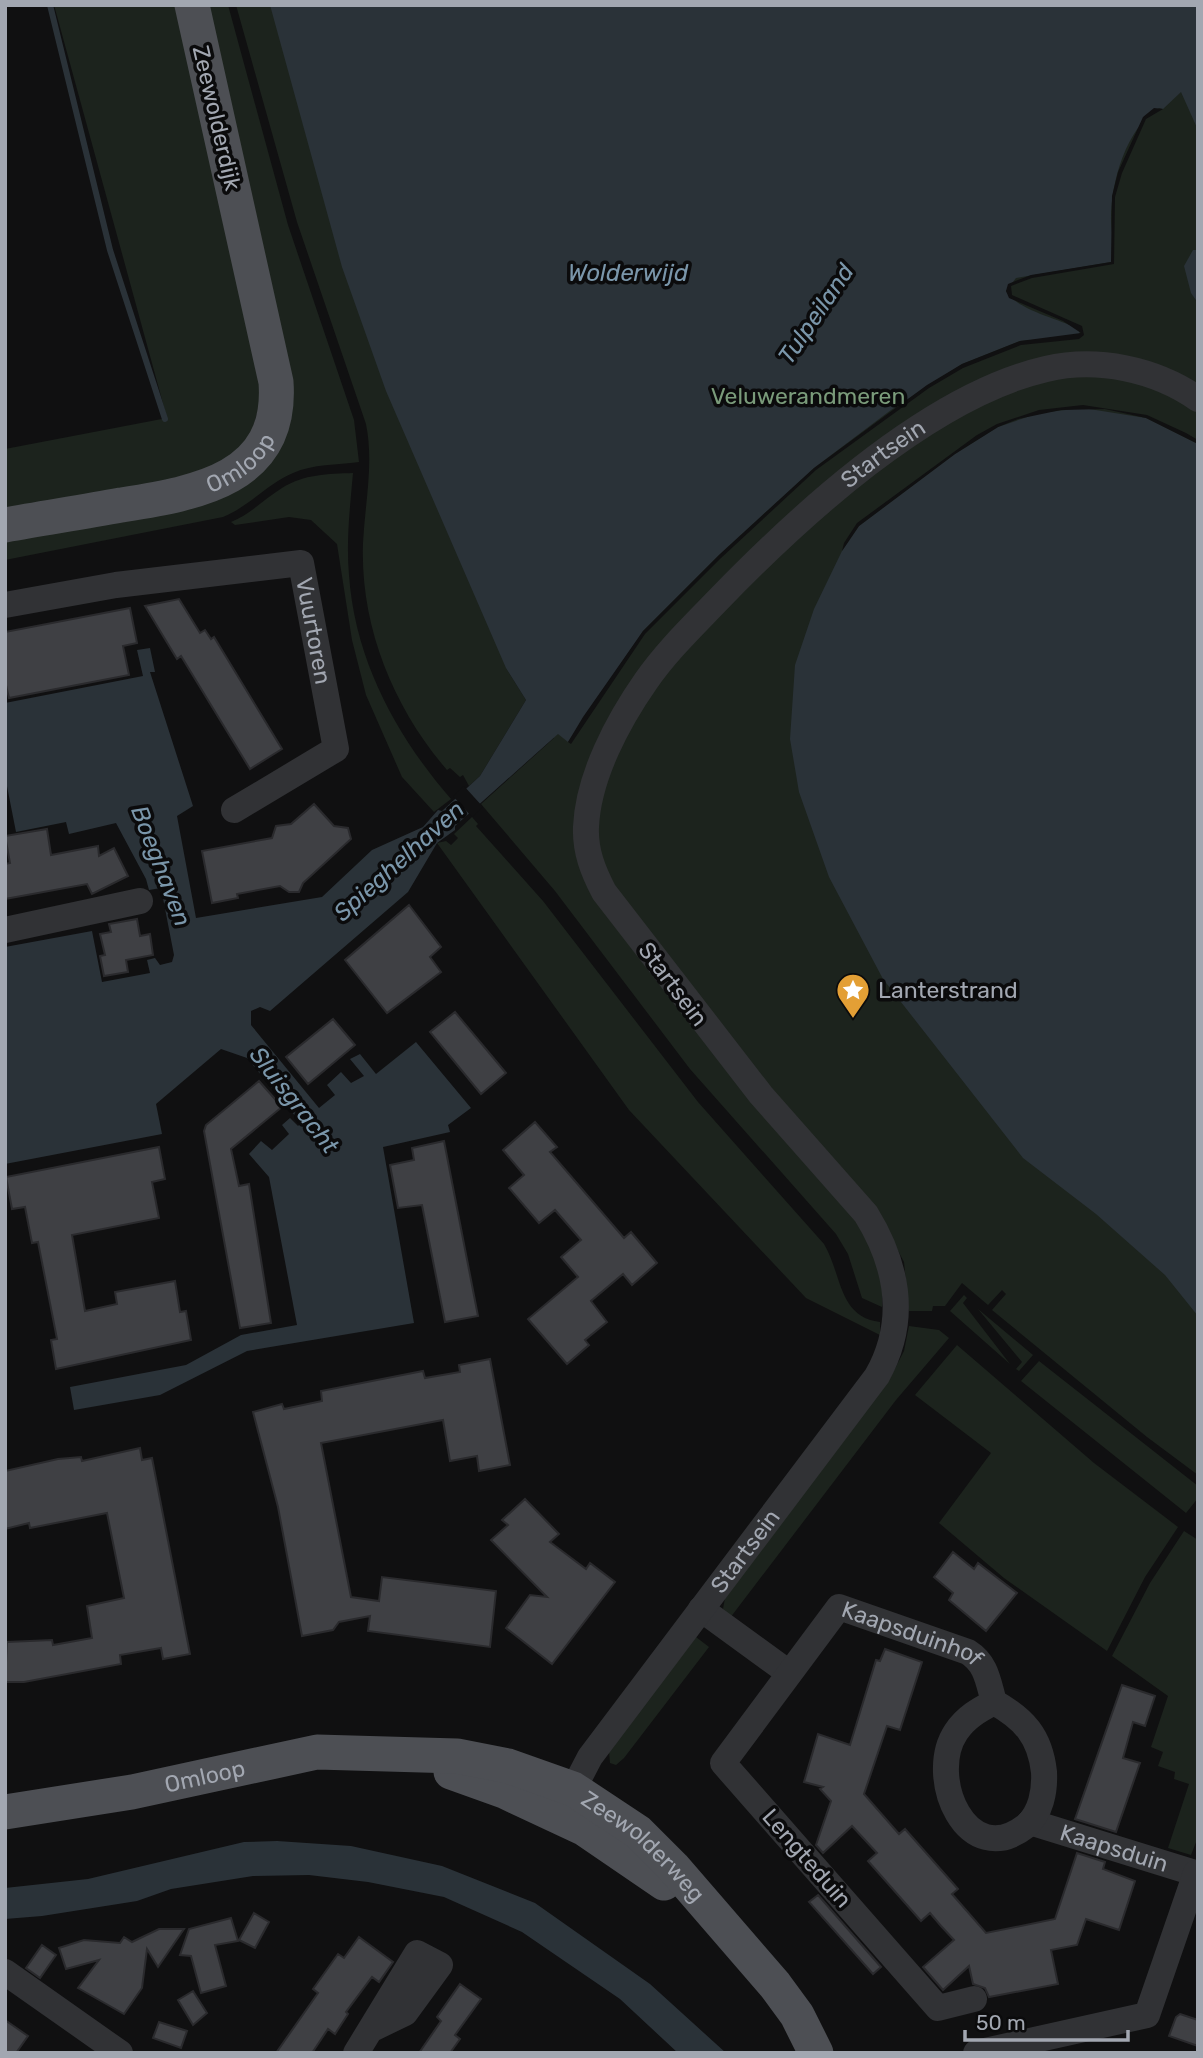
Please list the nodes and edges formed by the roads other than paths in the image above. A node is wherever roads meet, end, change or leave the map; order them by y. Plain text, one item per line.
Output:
1 (191, 5) edge
2 (242, 232) joint
3 (1198, 398) edge
4 (5, 525) edge
5 (5, 605) edge
6 (234, 810) dead end
7 (140, 901) dead end
8 (5, 930) edge
9 (701, 1609) junction
10 (789, 1673) junction
11 (994, 1702) junction
12 (566, 1802) junction
13 (5, 1812) edge
14 (1030, 1822) junction
15 (1197, 1874) edge
16 (6, 1972) edge
17 (974, 1999) dead end
18 (374, 2028) dead end
19 (120, 2053) edge
20 (356, 2053) edge
21 (817, 2053) edge
22 (976, 2053) edge

1 - 2 main road, Zeewolderdijk
2 - 4 main road, Omloop
3 - 9 street, Startsein
5 - 6 street, Vuurtoren
7 - 8 street
9 - 10 street
9 - 12 street, Startsein
10 - 11 street, Kaapsduinhof
10 - 17 street, Lengteduin
11 - 14 street, Kaapsduinhof
11 - 14 street, Kaapsduinhof
12 - 13 main road, Omloop
12 - 21 main road, Zeewolderweg
14 - 15 street, Kaapsduin
15 - 22 street
16 - 19 street
18 - 20 street

